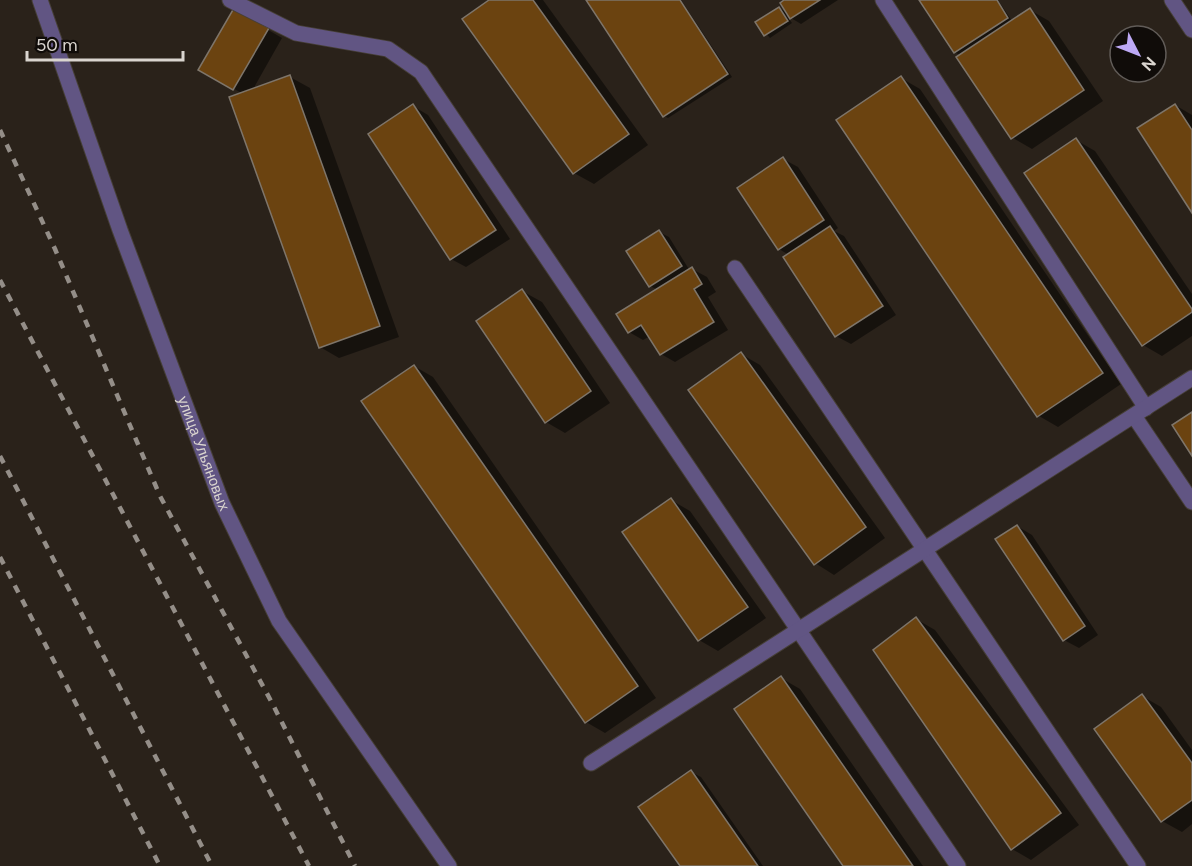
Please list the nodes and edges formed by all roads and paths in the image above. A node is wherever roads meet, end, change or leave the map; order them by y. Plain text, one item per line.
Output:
1 (40, 0) edge
2 (230, 0) edge
3 (883, 0) edge
4 (1172, 0) edge
5 (1192, 30) edge
6 (735, 268) dead end
7 (1192, 378) edge
8 (1140, 412) junction
9 (1192, 502) edge
10 (926, 550) junction
11 (800, 632) junction
12 (591, 763) dead end
13 (449, 866) edge
14 (958, 866) edge
15 (1138, 866) edge

1 - 13 street, улица Ульяновых
2 - 11 street
3 - 8 street
4 - 5 street
6 - 10 street
7 - 8 street
8 - 9 street
8 - 10 street
10 - 11 street
10 - 15 street
11 - 12 street
11 - 14 street

